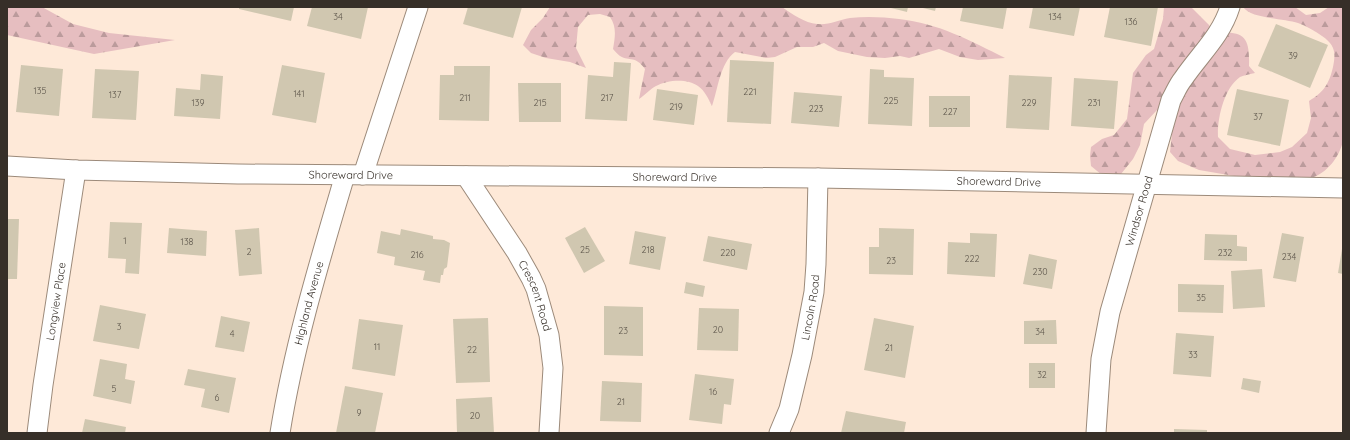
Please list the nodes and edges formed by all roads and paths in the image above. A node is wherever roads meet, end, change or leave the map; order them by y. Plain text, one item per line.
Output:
1 (418, 7) edge
2 (1230, 7) edge
3 (7, 166) edge
4 (76, 170) junction
5 (354, 175) junction
6 (466, 176) junction
7 (818, 178) junction
8 (1146, 184) junction
9 (1343, 188) edge
10 (37, 433) edge
11 (280, 433) edge
12 (548, 433) edge
13 (779, 433) edge
14 (1096, 433) edge

1 - 5 street, Highland Avenue
2 - 8 street, Windsor Road
3 - 4 street, Shoreward Drive
4 - 5 street, Shoreward Drive
4 - 10 street, Longview Place
5 - 6 street, Shoreward Drive
5 - 11 street, Highland Avenue
6 - 7 street, Shoreward Drive
6 - 12 street, Crescent Road
7 - 8 street, Shoreward Drive
7 - 13 street, Lincoln Road
8 - 9 street, Shoreward Drive
8 - 14 street, Windsor Road

